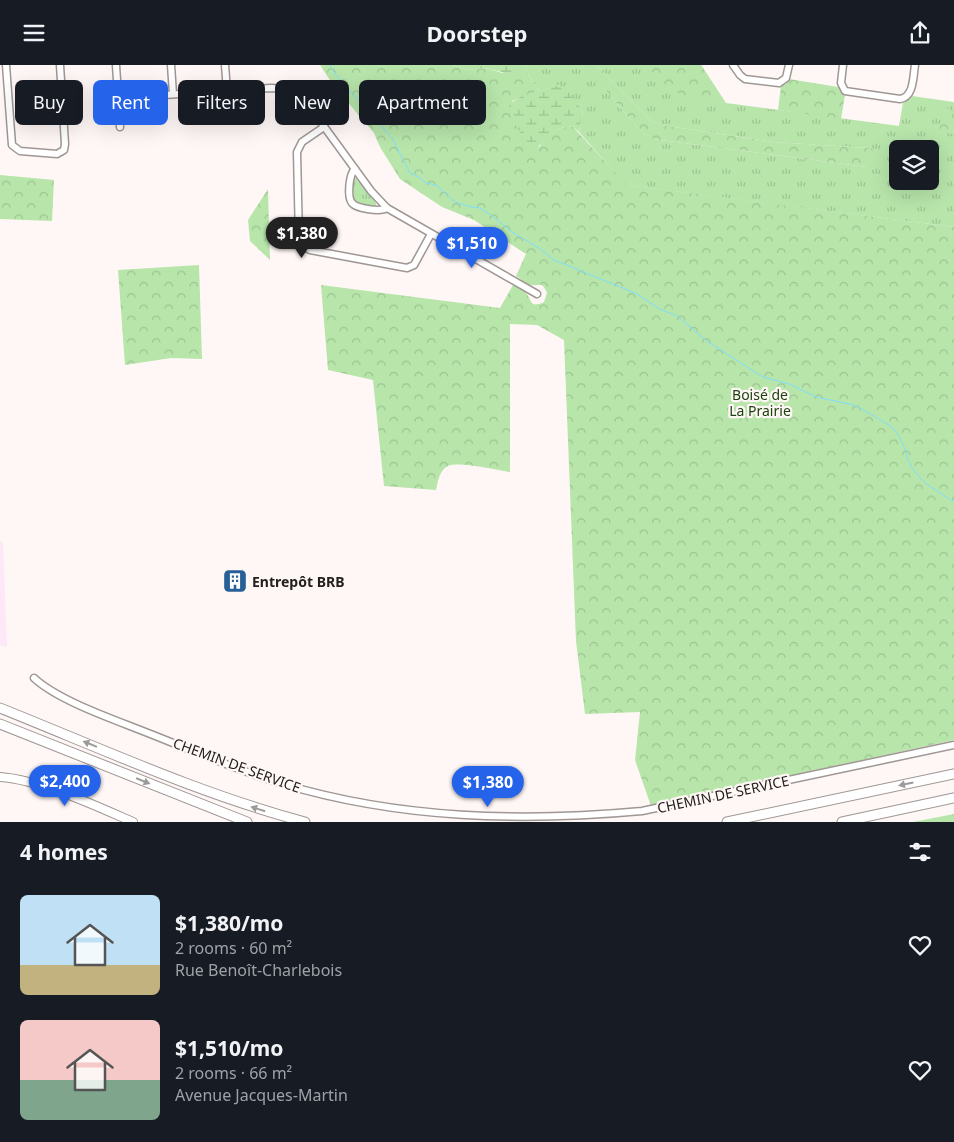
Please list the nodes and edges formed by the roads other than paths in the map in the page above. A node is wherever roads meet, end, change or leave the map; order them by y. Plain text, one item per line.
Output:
1 (6, 65) edge
2 (60, 65) edge
3 (116, 65) edge
4 (171, 65) edge
5 (225, 65) edge
6 (733, 65) edge
7 (789, 65) edge
8 (843, 65) edge
9 (915, 65) edge
10 (117, 80) edge
11 (226, 80) edge
12 (265, 88) edge
13 (168, 94) edge
14 (173, 94) junction
15 (178, 94) edge
16 (324, 127) junction
17 (355, 169) junction
18 (387, 208) junction
19 (431, 234) junction
20 (537, 293) dead end
21 (34, 678) dead end
22 (0, 708) edge
23 (0, 724) edge
24 (954, 745) edge
25 (954, 774) edge
26 (0, 777) edge
27 (954, 798) edge
28 (133, 822) edge
29 (247, 822) edge
30 (305, 822) edge
31 (727, 822) edge
32 (842, 822) edge

1 - 2 street
3 - 10 street
4 - 14 street
5 - 11 street
6 - 7 street
8 - 9 street
12 - 16 street
13 - 14 street
14 - 15 street
16 - 17 street
16 - 19 street
17 - 18 street
17 - 18 street
18 - 19 street
19 - 20 street
21 - 24 street, CHEMIN DE SERVICE
30 -> 22 highway
23 -> 29 highway
25 -> 31 highway
26 - 28 main road
27 - 32 highway

